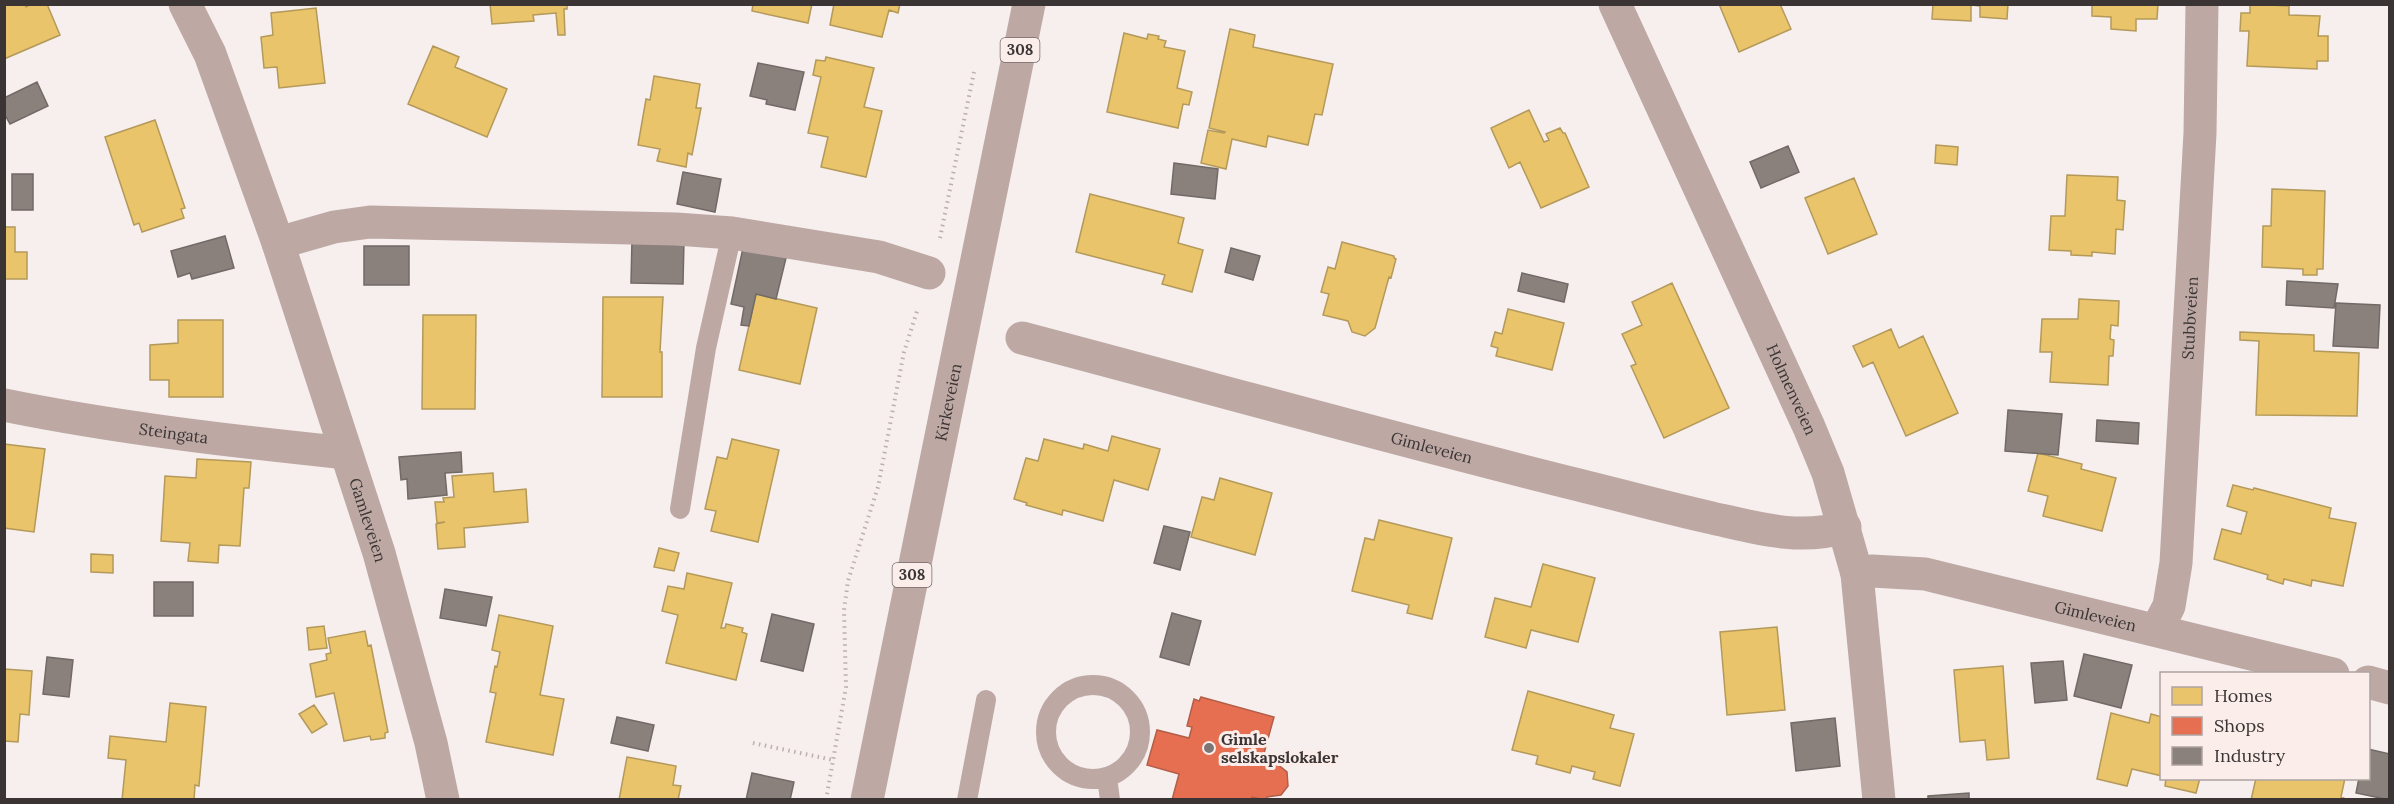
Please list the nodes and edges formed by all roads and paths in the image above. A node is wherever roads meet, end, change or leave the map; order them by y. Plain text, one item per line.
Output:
1 (185, 4) edge
2 (1029, 4) edge
3 (1616, 4) edge
4 (2202, 4) edge
5 (976, 65) dead end
6 (732, 233) junction
7 (278, 243) junction
8 (929, 273) junction
9 (1022, 338) dead end
10 (4, 405) edge
11 (346, 453) junction
12 (680, 509) dead end
13 (1845, 527) junction
14 (1857, 574) junction
15 (2157, 629) junction
16 (2325, 672) edge
17 (2370, 683) edge
18 (2390, 688) edge
19 (986, 700) dead end
20 (753, 743) dead end
21 (834, 760) junction
22 (1107, 777) junction
23 (442, 800) edge
24 (825, 800) edge
25 (867, 800) edge
26 (967, 800) edge
27 (1110, 800) edge
28 (1880, 800) edge

1 - 7 street, Gamleveien
2 - 25 main road, Kirkeveien / 308
3 - 13 street, Holmenveien
4 - 15 street, Stubbveien
5 - 8 path
6 - 7 street
6 - 8 street
6 - 12 lane
7 - 11 street, Gamleveien
8 - 21 path
9 - 13 street, Gimleveien
10 - 11 street, Steingata
11 - 23 street, Gamleveien
13 - 14 street, Holmenveien
14 - 15 street, Gimleveien
14 - 28 street, Holmenveien
15 - 16 street, Gimleveien
17 - 18 street
19 - 26 lane
20 - 21 path
21 - 24 path
22 - 22 lane
22 - 27 lane

